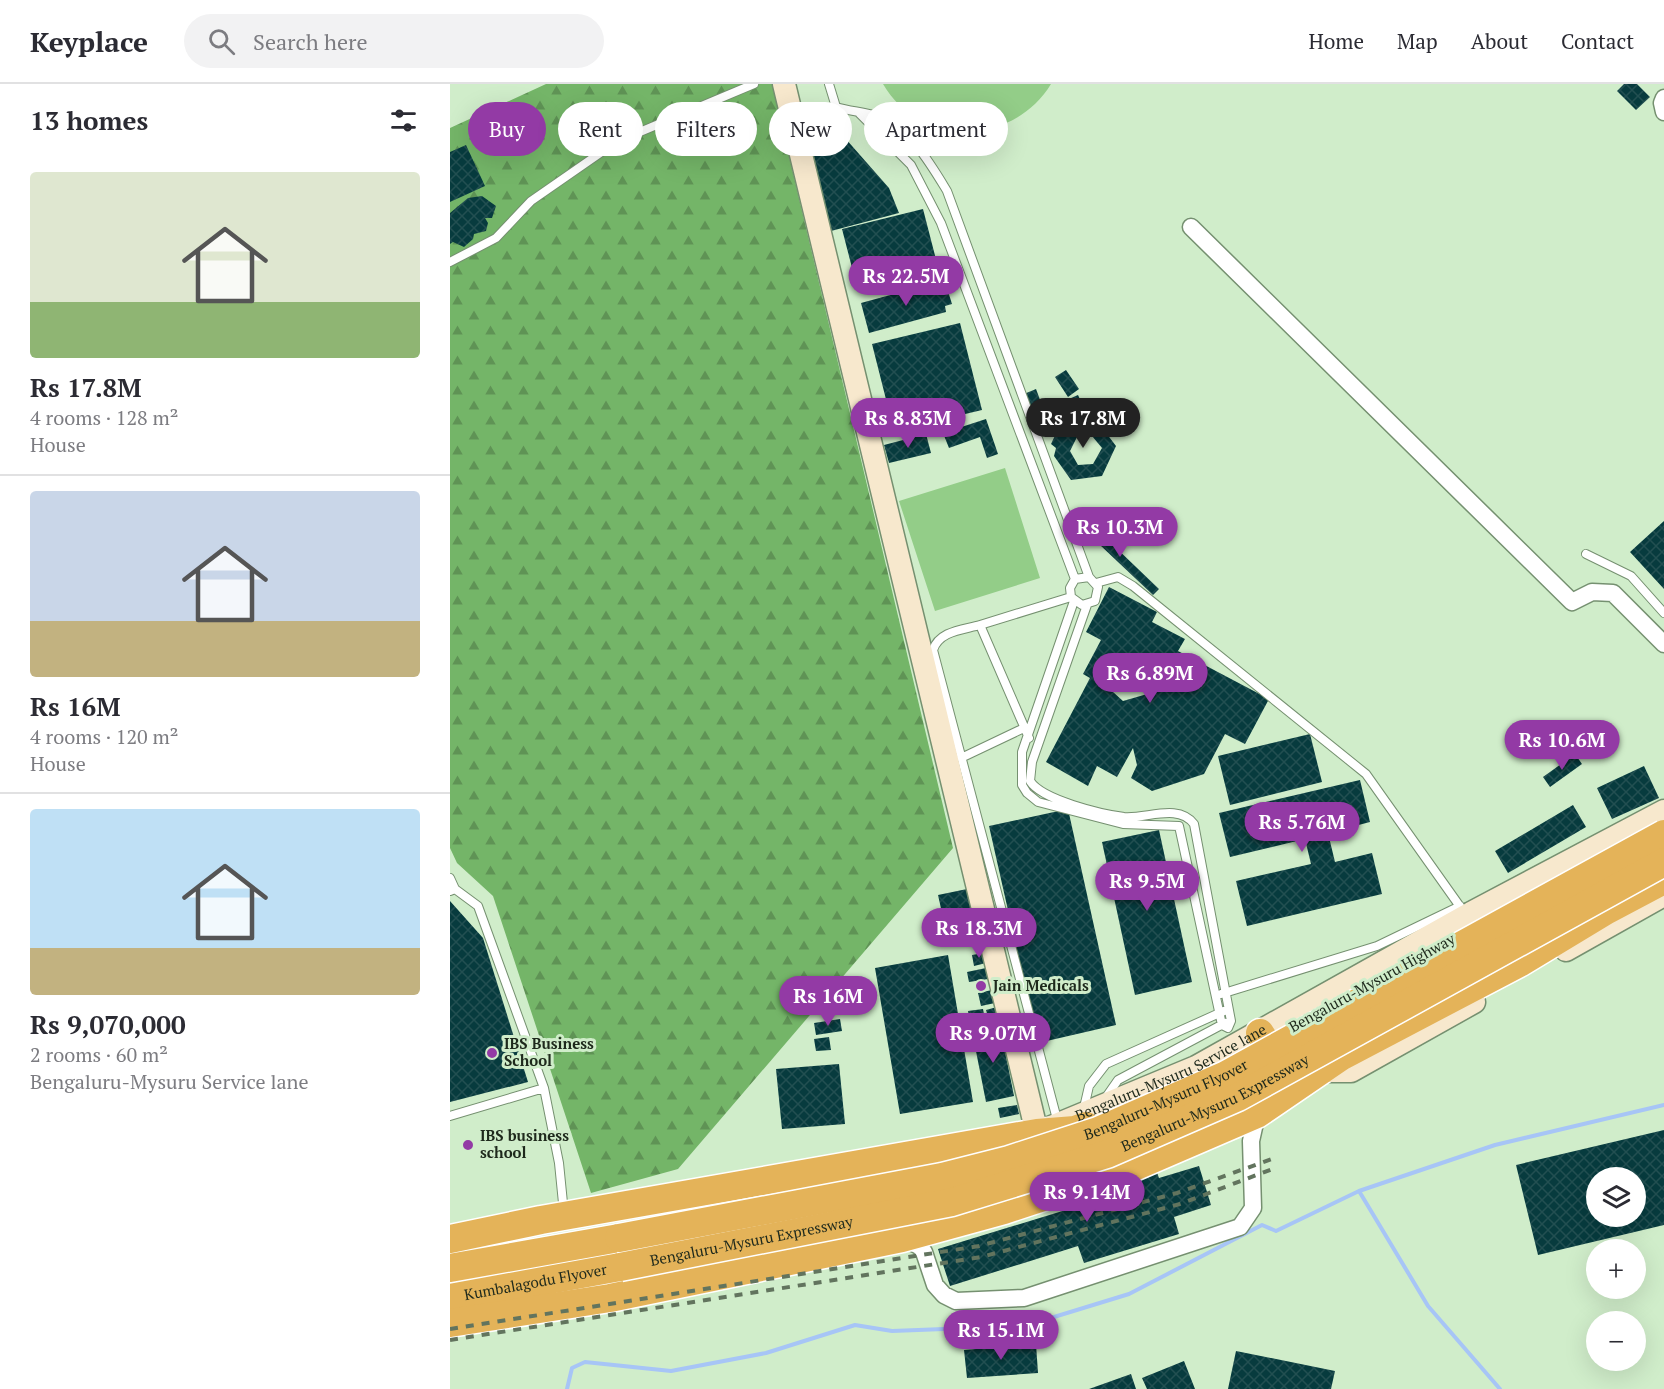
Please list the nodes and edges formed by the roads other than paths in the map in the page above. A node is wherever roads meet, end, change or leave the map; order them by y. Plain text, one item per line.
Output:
1 (754, 84) edge
2 (784, 84) edge
3 (829, 84) edge
4 (1664, 98) edge
5 (788, 102) edge
6 (834, 102) edge
7 (852, 111) edge
8 (1664, 112) edge
9 (859, 113) junction
10 (801, 156) edge
11 (1191, 227) dead end
12 (969, 251) junction
13 (953, 256) junction
14 (450, 262) edge
15 (1586, 554) dead end
16 (1075, 579) junction
17 (1093, 580) junction
18 (1072, 599) junction
19 (1087, 605) junction
20 (1664, 613) edge
21 (980, 626) junction
22 (1664, 644) edge
23 (1025, 732) junction
24 (1038, 746) junction
25 (961, 758) junction
26 (1664, 811) edge
27 (1124, 820) junction
28 (1664, 823) edge
29 (1664, 834) edge
30 (1664, 862) edge
31 (450, 878) edge
32 (1664, 880) edge
33 (452, 890) edge
34 (1664, 895) edge
35 (1463, 911) junction
36 (1221, 994) junction
37 (1224, 1011) junction
38 (1222, 1025) junction
39 (1263, 1038) junction
40 (1320, 1071) junction
41 (544, 1088) junction
42 (1295, 1088) junction
43 (1092, 1112) junction
44 (1257, 1114) junction
45 (450, 1116) edge
46 (1048, 1129) junction
47 (564, 1216) junction
48 (619, 1238) joint
49 (902, 1238) junction
50 (450, 1239) edge
51 (620, 1267) joint
52 (450, 1268) edge
53 (450, 1298) edge
54 (450, 1311) edge
55 (518, 1312) junction
56 (450, 1323) edge

1 - 14 lane
2 - 5 street
3 - 6 lane
4 - 8 street
7 - 9 lane
9 - 12 lane
9 - 13 lane
10 - 46 street
11 - 22 street
12 - 13 lane
12 - 17 lane
13 - 16 lane
15 - 20 lane
16 - 17 lane
16 - 18 lane
17 - 19 lane
17 - 35 lane
18 - 19 lane
18 - 21 lane
18 - 23 lane
19 - 24 lane
21 - 23 lane
21 - 25 lane
23 - 24 lane
23 - 25 lane
23 - 27 lane
24 - 27 lane
25 - 46 lane
26 - 35 street, Bengaluru-Mysuru Service lane
27 - 36 lane
27 - 36 lane
28 - 39 highway, Bengaluru-Mysuru Highway
29 - 48 highway, Bengaluru-Mysuru Flyover, bridge
30 - 51 highway, Bengaluru-Mysuru Expressway, bridge
31 - 33 lane
32 - 40 highway, Bengaluru-Mysuru Expressway
33 - 41 lane
34 - 40 street, Bengaluru-Mysuru Expressway
35 - 36 lane
35 - 39 street, Bengaluru-Mysuru Service lane
36 - 37 lane
37 - 38 lane
37 - 38 lane
37 - 43 lane
38 - 43 lane
39 - 42 highway
39 - 43 street, Bengaluru-Mysuru Service lane
39 - 46 highway, Bengaluru-Mysuru Highway
40 - 42 highway, Bengaluru-Mysuru Expressway
41 - 45 lane
41 - 47 lane
42 - 44 highway, Bengaluru-Mysuru Expressway
43 - 46 street, Bengaluru-Mysuru Service lane
44 - 49 highway, Bengaluru-Mysuru Expressway
44 - 49 street
46 - 47 highway, Bengaluru-Mysuru Service lane
47 - 50 highway
48 - 52 highway, Kumbalagodu Flyover
49 - 55 highway, Bengaluru-Mysuru Expressway
51 - 53 highway, Kumbalagodu Flyover
54 - 55 highway
55 - 56 highway

